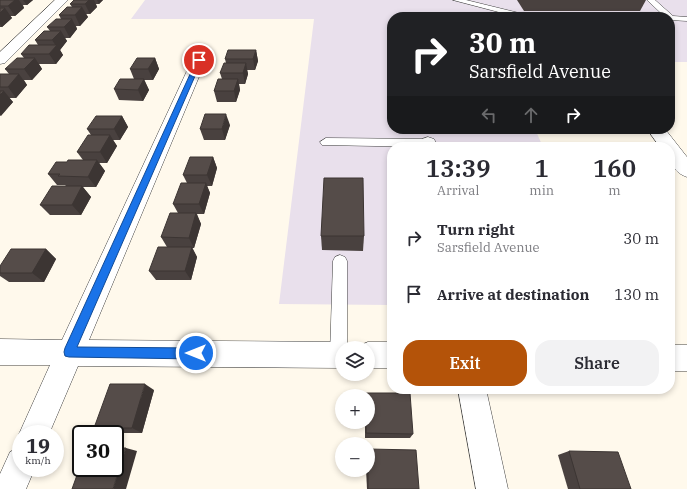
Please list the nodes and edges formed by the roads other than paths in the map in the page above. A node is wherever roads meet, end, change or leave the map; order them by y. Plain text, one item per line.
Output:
1 (62, 0) edge
2 (458, 0) edge
3 (652, 0) edge
4 (507, 12) edge
5 (665, 12) edge
6 (675, 18) edge
7 (687, 19) edge
8 (0, 60) edge
9 (199, 60) dead end
10 (660, 134) edge
11 (326, 142) dead end
12 (666, 142) edge
13 (387, 144) edge
14 (675, 154) edge
15 (687, 170) edge
16 (340, 261) dead end
17 (340, 341) edge
18 (0, 352) edge
19 (69, 352) junction
20 (335, 355) edge
21 (375, 355) edge
22 (387, 355) edge
23 (675, 358) edge
24 (687, 358) edge
25 (473, 394) edge
26 (38, 425) edge
27 (15, 477) edge
28 (10, 489) edge
29 (492, 489) edge

1 - 8 street
2 - 4 lane
3 - 5 lane
6 - 7 lane
9 - 19 street
10 - 12 street
11 - 13 lane
14 - 15 street
16 - 17 lane
18 - 19 street
19 - 20 street
19 - 26 street
21 - 22 street
23 - 24 street
25 - 29 street
27 - 28 street

